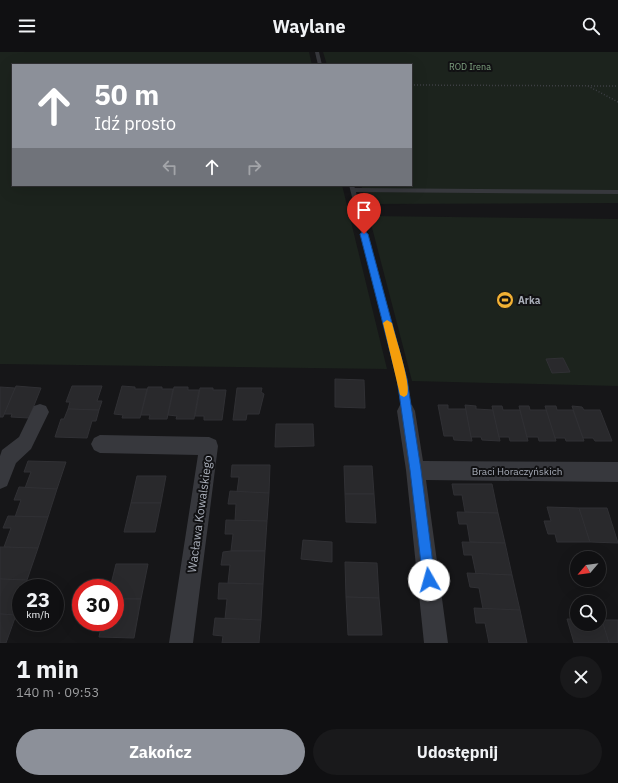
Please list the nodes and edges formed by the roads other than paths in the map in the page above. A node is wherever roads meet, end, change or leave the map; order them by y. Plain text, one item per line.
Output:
1 (317, 52) edge
2 (320, 64) edge
3 (352, 188) edge
4 (618, 192) edge
5 (406, 411) joint
6 (40, 412) dead end
7 (100, 444) dead end
8 (5, 456) edge
9 (415, 470) junction
10 (618, 472) edge
11 (0, 479) edge
12 (181, 643) edge
13 (436, 643) edge

1 - 2 lane
3 - 4 lane
3 - 5 lane
5 - 9 street
6 - 8 street
7 - 12 street, Wacława Kowalskiego
8 - 11 street
9 - 10 street, Braci Horaczyńskich
9 - 13 street

